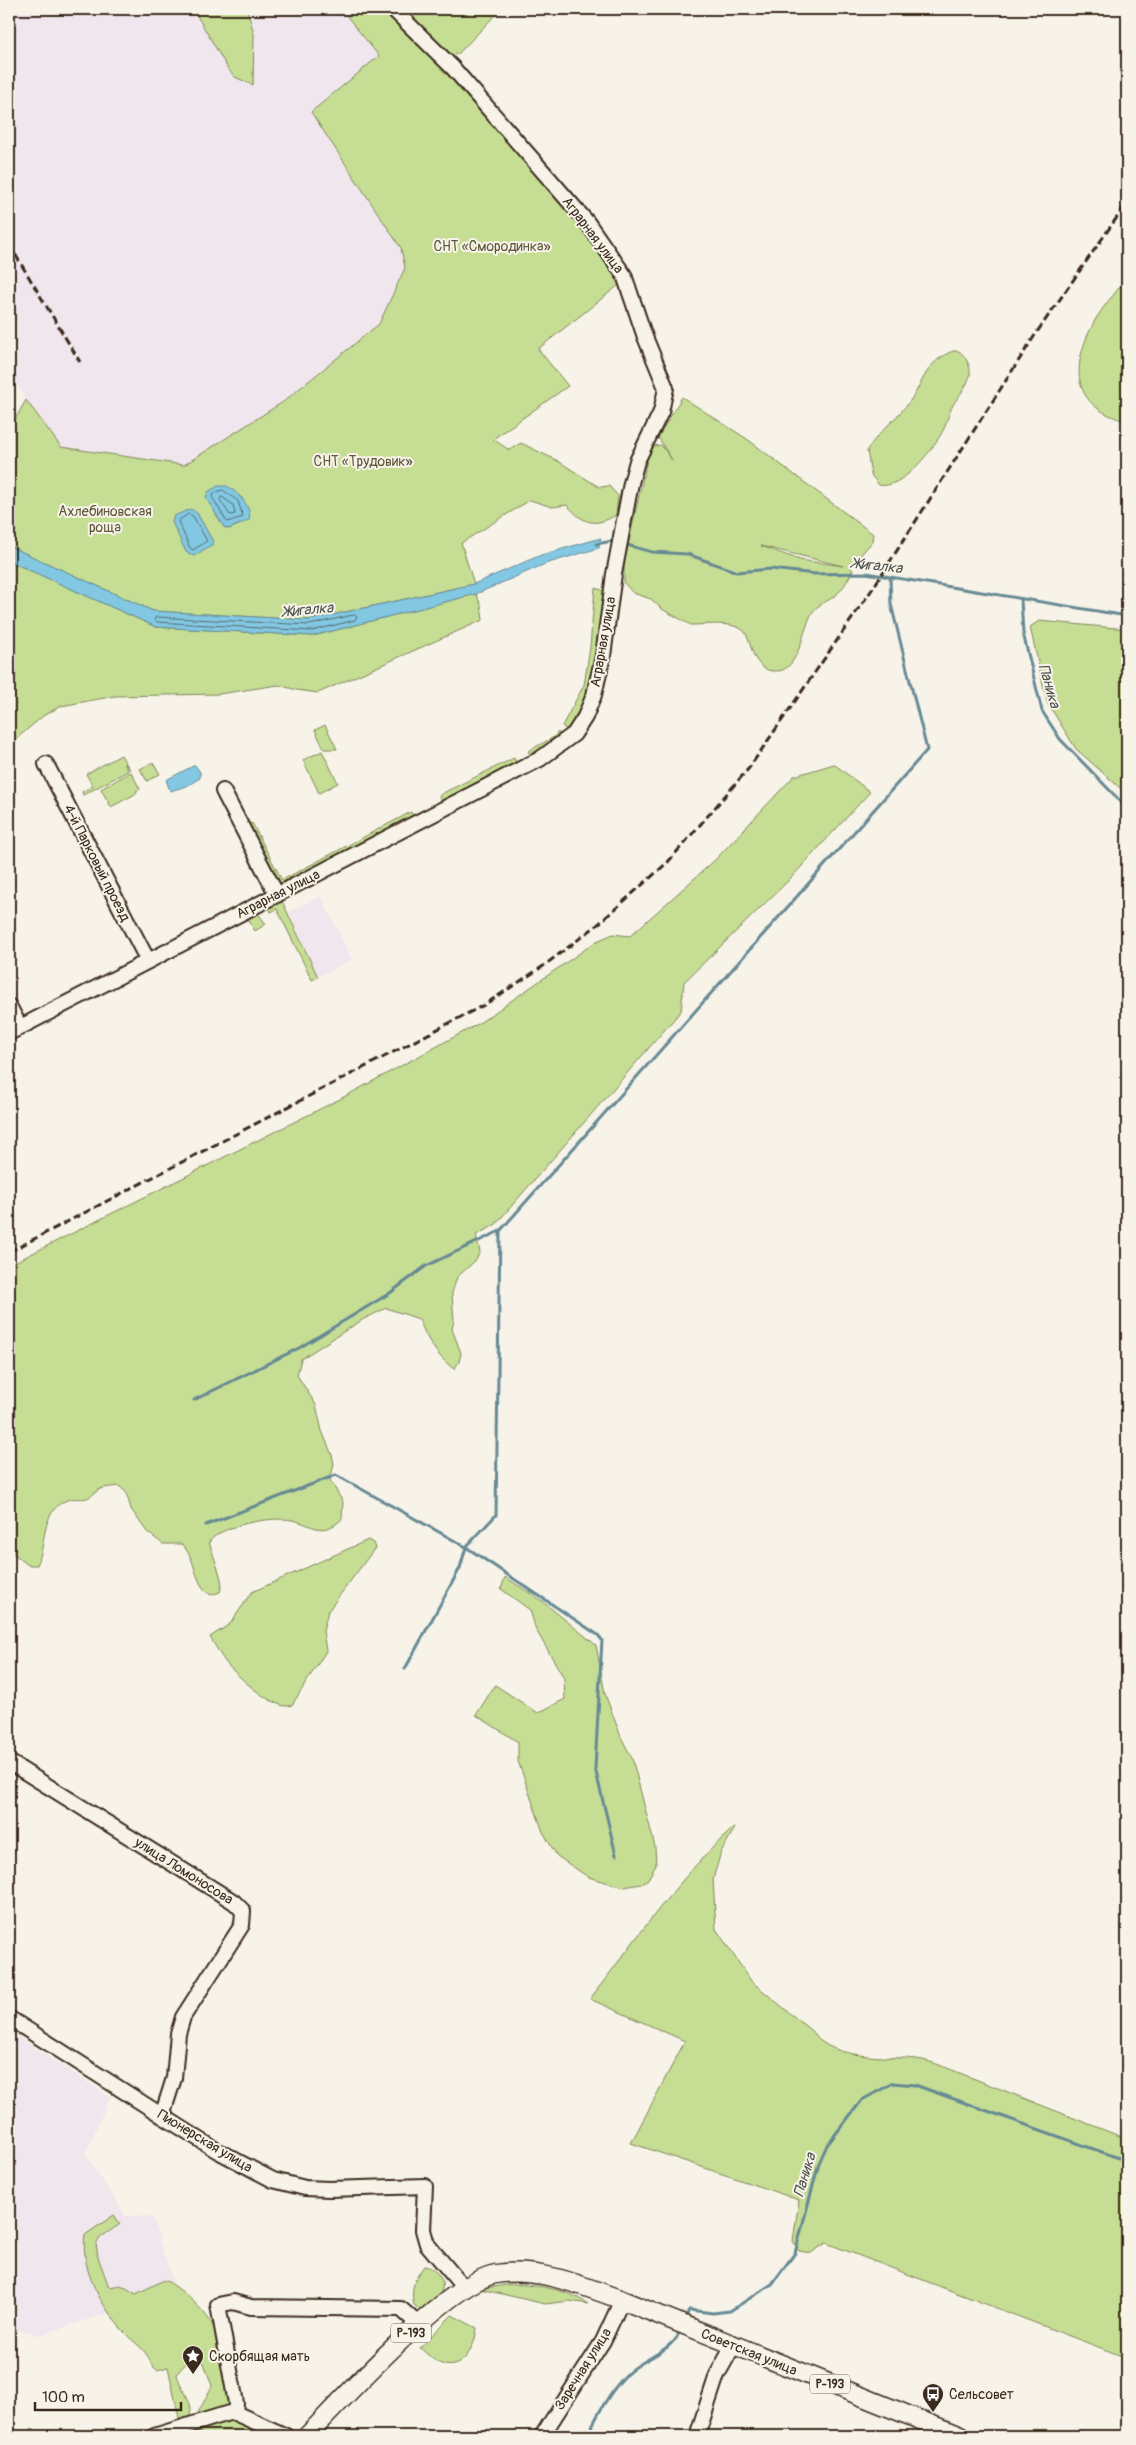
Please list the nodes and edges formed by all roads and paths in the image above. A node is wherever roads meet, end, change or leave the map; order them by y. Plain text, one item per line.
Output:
1 (393, 9) edge
2 (46, 764) dead end
3 (223, 791) dead end
4 (277, 894) junction
5 (148, 961) junction
6 (9, 1006) edge
7 (14, 1030) edge
8 (9, 1762) edge
9 (9, 2018) edge
10 (162, 2116) junction
11 (464, 2288) junction
12 (622, 2300) junction
13 (419, 2325) junction
14 (733, 2346) junction
15 (235, 2413) junction
16 (154, 2436) edge
17 (286, 2436) edge
18 (307, 2436) edge
19 (542, 2436) edge
20 (697, 2436) edge
21 (960, 2436) edge

1 - 4 street, Аграрная улица
2 - 5 street, 4-й Парковый проезд
3 - 4 street
4 - 5 street, Аграрная улица
5 - 7 street, Аграрная улица
6 - 7 street
8 - 10 street, улица Ломоносова
9 - 10 street, Пионерская улица
10 - 11 street, Пионерская улица
11 - 12 main road, Советская улица / Р-193
11 - 13 main road, Р-193
12 - 14 main road, Советская улица / Р-193
12 - 19 street, Заречная улица
13 - 15 street
13 - 18 main road, Р-193
14 - 20 street
14 - 21 main road, Советская улица / Р-193
15 - 16 street
15 - 17 street

